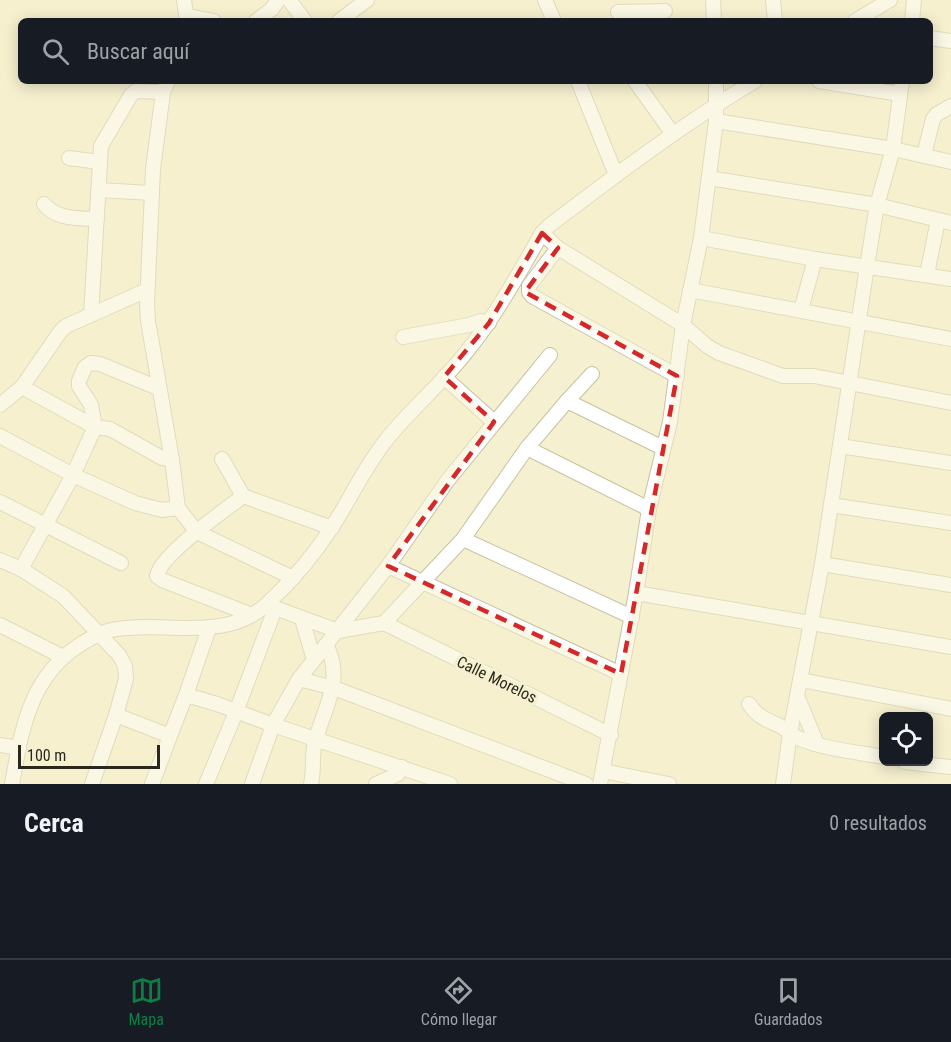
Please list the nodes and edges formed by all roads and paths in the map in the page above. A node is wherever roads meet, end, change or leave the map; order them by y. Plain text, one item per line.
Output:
1 (184, 0) edge
2 (278, 0) edge
3 (289, 0) edge
4 (366, 0) edge
5 (545, 0) edge
6 (713, 0) edge
7 (773, 0) edge
8 (890, 0) edge
9 (914, 0) edge
10 (618, 11) edge
11 (664, 11) dead end
12 (187, 18) edge
13 (260, 18) edge
14 (303, 18) edge
15 (343, 18) edge
16 (553, 18) edge
17 (714, 18) edge
18 (775, 18) edge
19 (860, 18) edge
20 (912, 18) edge
21 (933, 39) edge
22 (951, 42) edge
23 (579, 84) edge
24 (636, 84) edge
25 (717, 84) edge
26 (749, 84) edge
27 (854, 84) edge
28 (165, 87) edge
29 (901, 88) edge
30 (717, 103) junction
31 (951, 106) edge
32 (716, 122) junction
33 (673, 134) junction
34 (893, 150) junction
35 (924, 155) junction
36 (69, 158) dead end
37 (99, 162) junction
38 (951, 162) edge
39 (616, 175) junction
40 (709, 178) junction
41 (98, 190) junction
42 (152, 193) junction
43 (44, 204) dead end
44 (877, 205) junction
45 (97, 219) junction
46 (944, 222) edge
47 (542, 233) junction
48 (701, 238) junction
49 (558, 248) junction
50 (815, 259) junction
51 (867, 266) junction
52 (927, 274) junction
53 (951, 279) edge
54 (147, 290) junction
55 (690, 290) junction
56 (801, 310) junction
57 (91, 315) junction
58 (858, 321) junction
59 (489, 323) junction
60 (683, 325) junction
61 (403, 337) dead end
62 (951, 339) edge
63 (550, 355) dead end
64 (592, 374) dead end
65 (677, 376) junction
66 (444, 377) junction
67 (849, 383) junction
68 (22, 387) junction
69 (158, 388) junction
70 (567, 401) junction
71 (951, 402) edge
72 (0, 405) edge
73 (494, 422) junction
74 (95, 427) junction
75 (0, 436) edge
76 (840, 446) junction
77 (527, 448) junction
78 (663, 448) junction
79 (222, 459) dead end
80 (172, 460) junction
81 (951, 463) edge
82 (73, 475) junction
83 (243, 496) junction
84 (0, 502) edge
85 (831, 505) junction
86 (178, 508) junction
87 (649, 509) junction
88 (951, 523) edge
89 (45, 525) junction
90 (332, 528) junction
91 (197, 532) junction
92 (463, 539) junction
93 (0, 560) edge
94 (121, 563) dead end
95 (822, 564) junction
96 (388, 566) junction
97 (21, 569) junction
98 (293, 578) junction
99 (423, 582) junction
100 (951, 585) edge
101 (636, 593) junction
102 (271, 607) junction
103 (252, 615) junction
104 (632, 617) junction
105 (302, 619) junction
106 (384, 623) junction
107 (812, 623) junction
108 (0, 625) edge
109 (209, 628) junction
110 (338, 631) junction
111 (98, 634) junction
112 (327, 645) junction
113 (951, 647) edge
114 (63, 657) junction
115 (314, 660) junction
116 (621, 674) junction
117 (299, 679) junction
118 (801, 681) junction
119 (334, 688) junction
120 (186, 695) junction
121 (798, 698) junction
122 (749, 704) dead end
123 (951, 709) edge
124 (236, 712) junction
125 (116, 715) junction
126 (273, 725) junction
127 (790, 733) junction
128 (611, 735) junction
129 (170, 736) junction
130 (316, 739) junction
131 (817, 744) junction
132 (0, 745) edge
133 (19, 748) junction
134 (879, 757) edge
135 (933, 765) edge
136 (951, 767) edge
137 (402, 768) junction
138 (601, 778) edge
139 (640, 782) edge
140 (12, 784) edge
141 (92, 784) edge
142 (152, 784) edge
143 (206, 784) edge
144 (252, 784) edge
145 (311, 784) edge
146 (376, 784) edge
147 (450, 784) edge
148 (586, 784) edge
149 (669, 784) edge
150 (783, 784) edge

1 - 12 street
2 - 13 street
3 - 14 street
4 - 15 street
5 - 16 street
6 - 17 street
7 - 18 street
8 - 19 street
9 - 20 street
10 - 11 street
21 - 22 street
23 - 39 street
24 - 33 street
25 - 30 street
26 - 30 street
27 - 29 street
28 - 37 street
28 - 42 street
29 - 34 street
30 - 32 street
30 - 33 street
31 - 35 street
32 - 34 street
32 - 40 street
33 - 39 street
34 - 35 street
34 - 44 street
35 - 38 street
36 - 37 street
37 - 41 street
39 - 47 street
40 - 44 street
40 - 48 street
41 - 42 street
41 - 45 street
42 - 54 street
43 - 45 street
44 - 46 street
44 - 51 street
45 - 57 street
46 - 52 street
47 - 49 street
47 - 59 street
48 - 50 street
48 - 55 street
49 - 60 street
49 - 65 street
50 - 51 street
50 - 56 street
51 - 52 street
51 - 58 street
52 - 53 street
54 - 57 street
54 - 69 street
55 - 56 street
55 - 60 street
56 - 58 street
57 - 68 street
58 - 62 street
58 - 67 street
59 - 61 street
59 - 66 street
60 - 65 street
60 - 67 street
63 - 73 street
64 - 70 street
65 - 78 street
66 - 73 street
66 - 90 street
67 - 71 street
67 - 76 street
68 - 72 street
68 - 74 street
69 - 74 street
69 - 80 street
70 - 77 street
70 - 78 street
73 - 96 street
74 - 80 street
74 - 82 street
75 - 82 street
76 - 81 street
76 - 85 street
77 - 87 street
77 - 92 street
78 - 87 street
79 - 83 street
80 - 86 street
82 - 86 street
82 - 89 street
83 - 90 street
83 - 91 street
84 - 89 street
85 - 88 street
85 - 95 street
86 - 91 street
87 - 101 street
89 - 94 street
89 - 97 street
90 - 98 street
91 - 98 street
91 - 103 street
92 - 99 street
92 - 104 street
93 - 97 street
95 - 100 street
95 - 107 street
96 - 99 street
96 - 110 street
97 - 111 street
98 - 102 street
99 - 106 street
99 - 116 street
101 - 104 street
101 - 107 street
102 - 103 street
102 - 105 street
102 - 124 street
103 - 109 street
104 - 116 street
105 - 110 street
105 - 115 street
106 - 110 street
106 - 128 street, Calle Morelos
107 - 113 street
107 - 118 street
108 - 114 street
109 - 111 street
109 - 120 street
110 - 112 street
111 - 114 street
111 - 125 street
112 - 115 street
112 - 119 street
114 - 133 street
115 - 117 street
116 - 128 street
117 - 119 street
117 - 126 street
118 - 121 street
118 - 123 street
119 - 130 street
119 - 148 street
120 - 124 street
120 - 129 street
121 - 127 street
121 - 131 street
122 - 127 street
124 - 126 street
124 - 143 street
125 - 129 street
125 - 141 street
126 - 130 street
126 - 144 street
127 - 131 street
127 - 150 street
128 - 138 street
129 - 142 street
130 - 137 street
130 - 145 street
131 - 134 street
132 - 133 street
133 - 140 street
135 - 136 street
137 - 146 street
137 - 147 street
138 - 139 street
139 - 149 street

